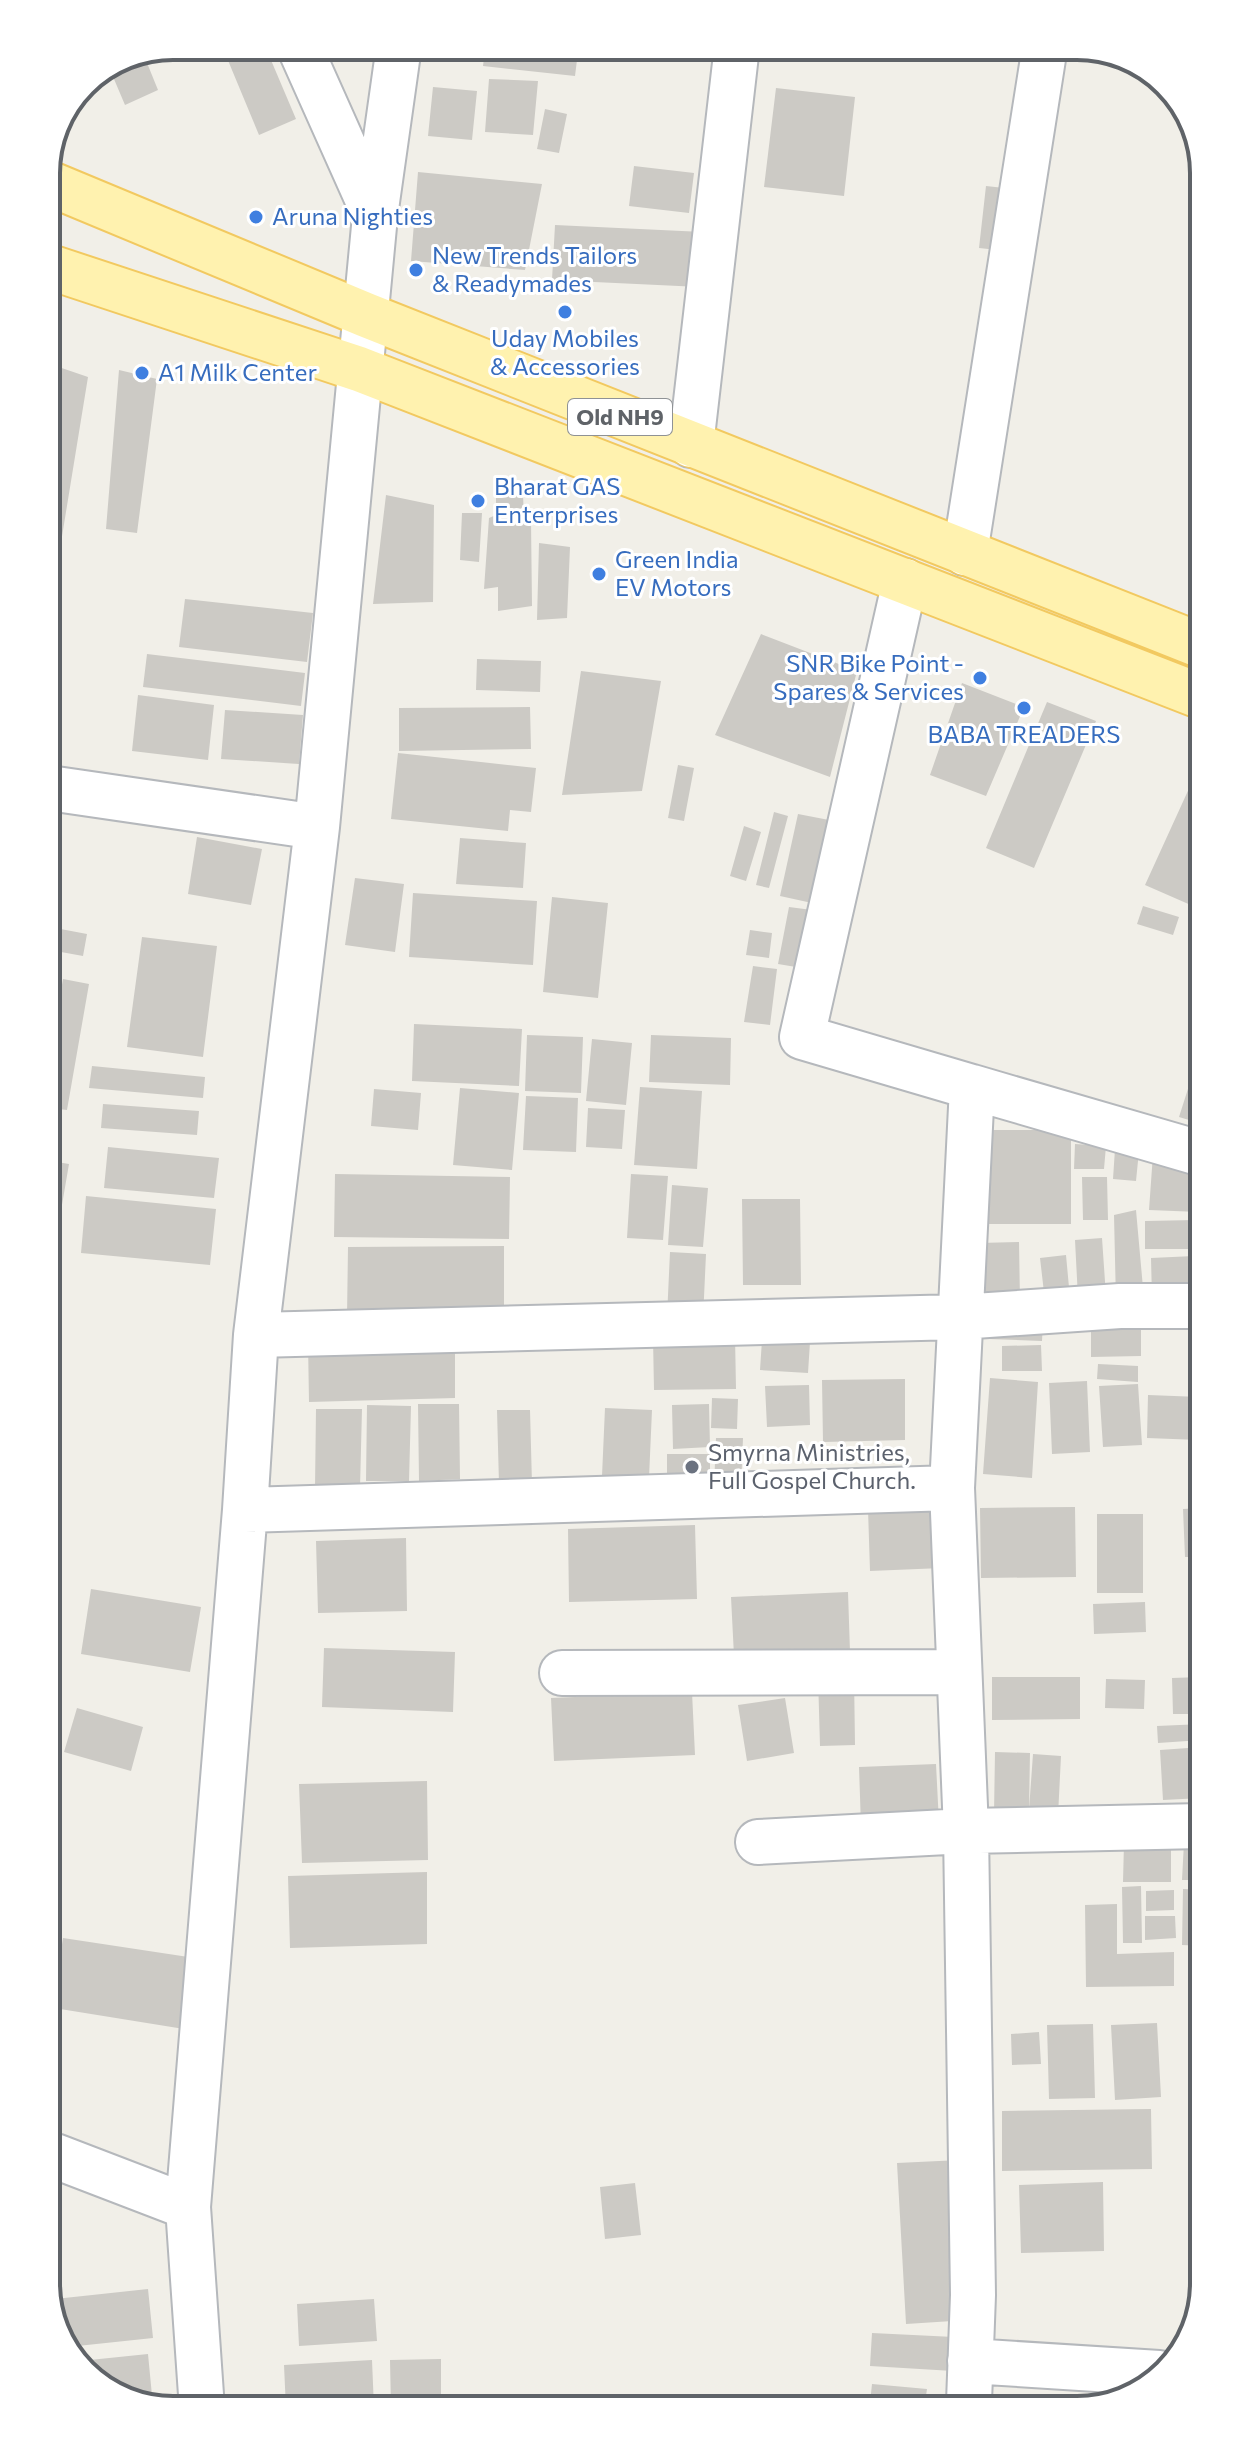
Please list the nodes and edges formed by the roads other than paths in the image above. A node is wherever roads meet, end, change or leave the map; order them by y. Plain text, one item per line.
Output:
1 (305, 60) edge
2 (397, 60) edge
3 (735, 60) edge
4 (1043, 60) edge
5 (60, 188) edge
6 (375, 216) junction
7 (60, 270) edge
8 (366, 315) junction
9 (359, 369) junction
10 (691, 445) junction
11 (965, 553) junction
12 (905, 581) junction
13 (1190, 641) edge
14 (1190, 692) edge
15 (60, 790) edge
16 (317, 827) junction
17 (972, 1087) junction
18 (1190, 1150) edge
19 (1190, 1306) edge
20 (960, 1317) junction
21 (256, 1335) junction
22 (952, 1488) junction
23 (245, 1510) junction
24 (959, 1672) junction
25 (562, 1673) dead end
26 (1190, 1826) edge
27 (966, 1831) junction
28 (758, 1842) dead end
29 (60, 2158) edge
30 (188, 2207) junction
31 (1145, 2374) edge
32 (970, 2381) edge
33 (201, 2396) edge

1 - 6 street
2 - 6 street
3 - 10 street
4 - 11 street
5 - 8 main road, Old NH9
6 - 8 street
7 - 9 main road, Old NH9
8 - 9 street
8 - 10 main road, Old NH9
9 - 12 main road, Old NH9
9 - 16 street
10 - 11 main road, Old NH9
11 - 13 main road, Old NH9
12 - 14 main road, Old NH9
12 - 17 street
15 - 16 street
16 - 21 street
17 - 18 street
17 - 20 street
19 - 20 street
20 - 21 street
20 - 22 street
21 - 23 street
22 - 23 street
22 - 24 street
23 - 30 street
24 - 25 street
24 - 27 street
26 - 27 street
27 - 28 street
27 - 32 street
29 - 30 street
30 - 33 street
31 - 32 street

